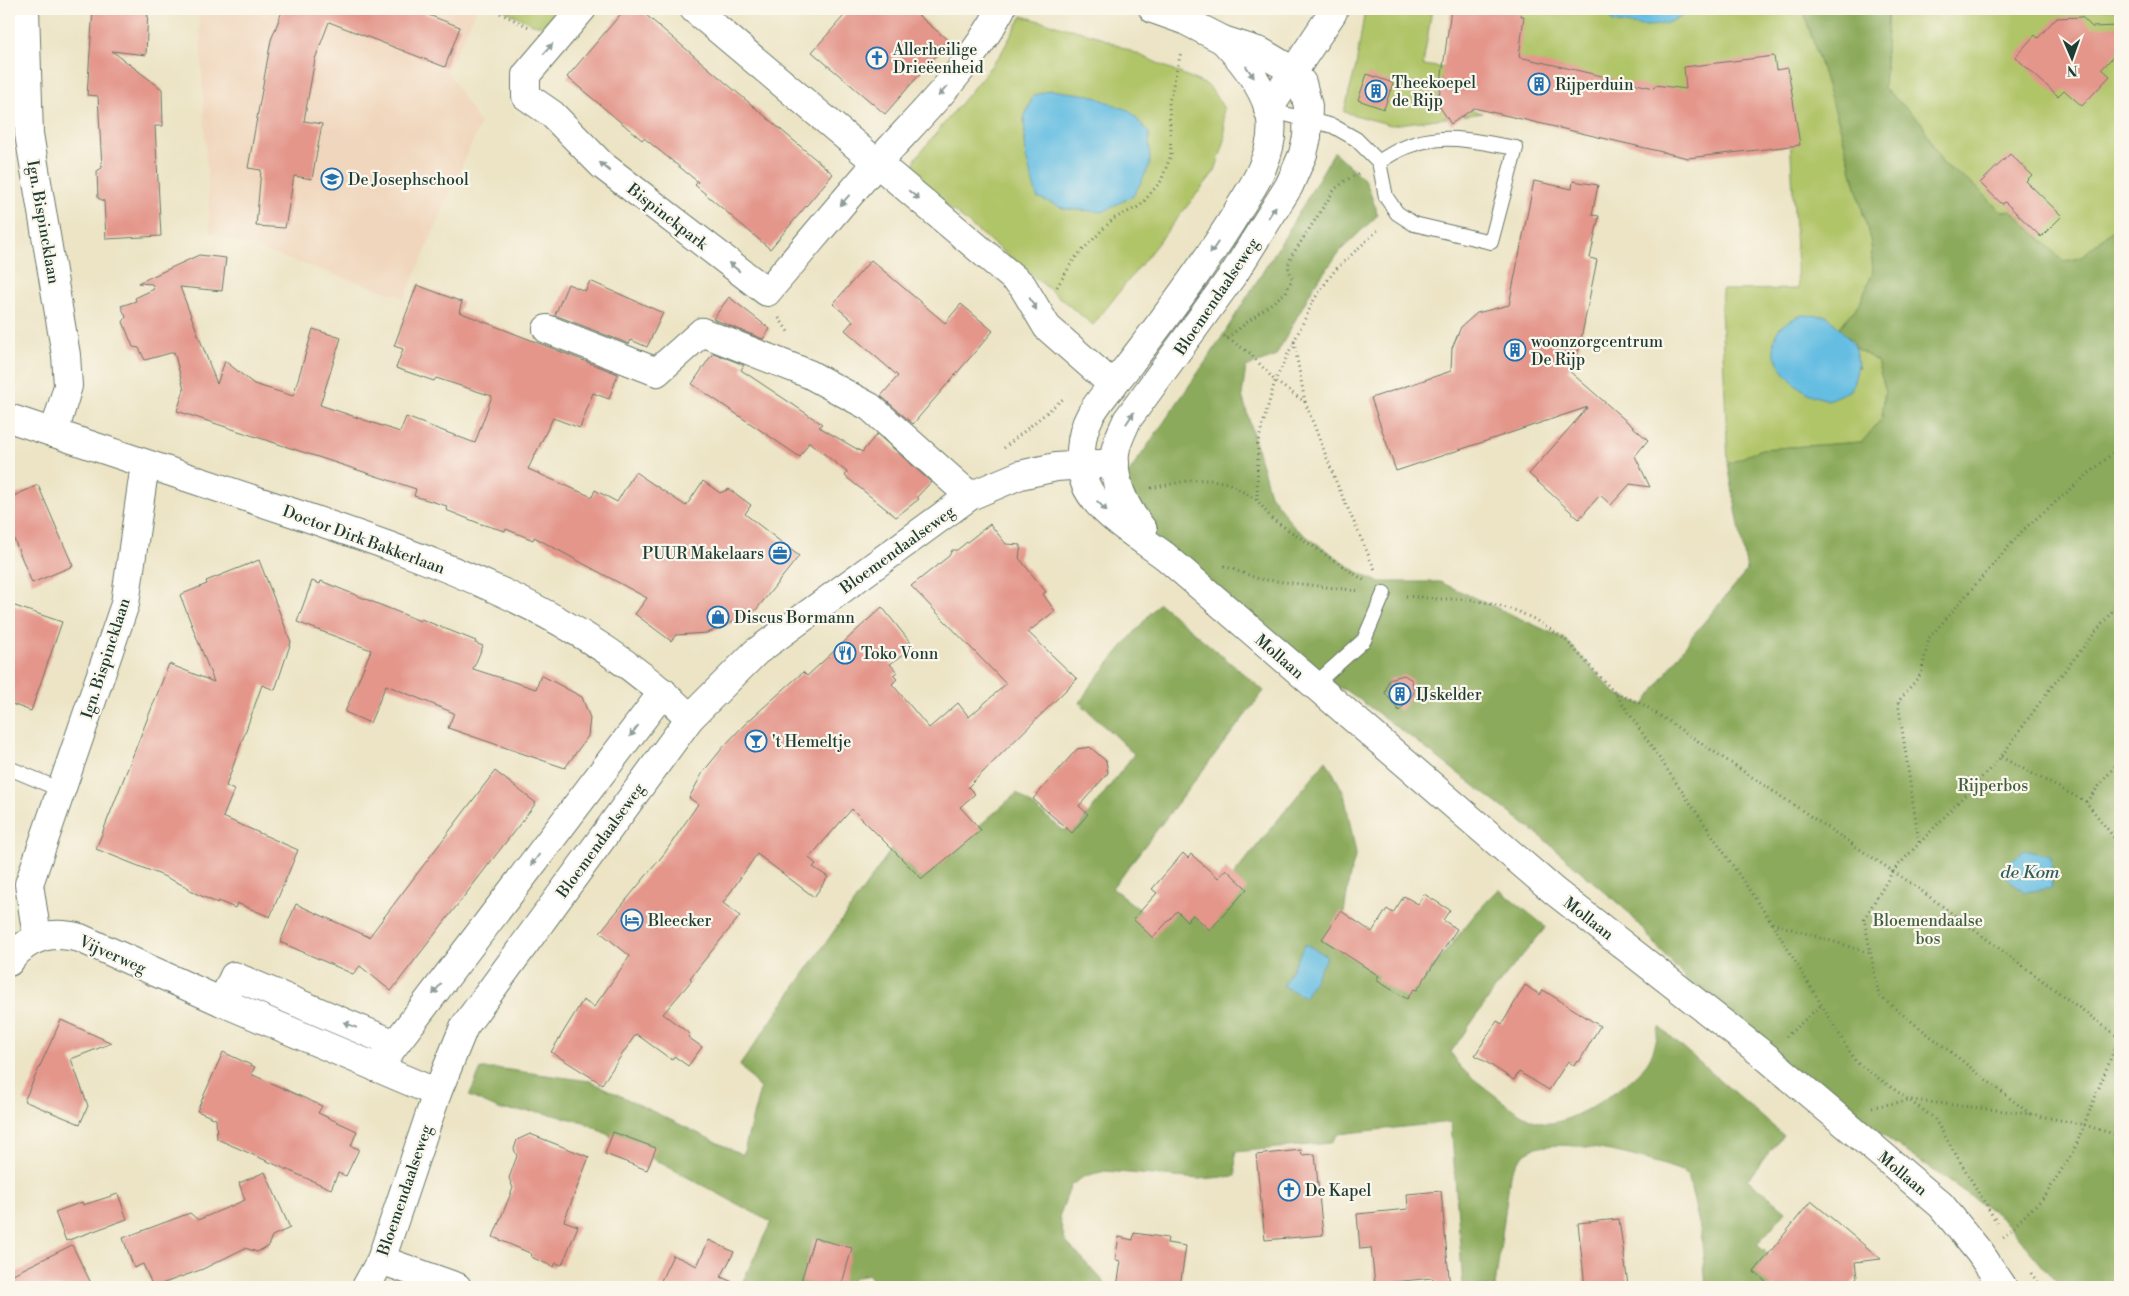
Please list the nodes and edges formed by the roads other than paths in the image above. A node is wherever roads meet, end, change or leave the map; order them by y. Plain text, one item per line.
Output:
1 (25, 9) edge
2 (582, 9) edge
3 (694, 9) edge
4 (1001, 9) edge
5 (1153, 9) edge
6 (1333, 9) edge
7 (1223, 40) junction
8 (1293, 71) junction
9 (1268, 110) junction
10 (1308, 120) junction
11 (1378, 162) junction
12 (877, 163) junction
13 (547, 329) dead end
14 (1113, 385) junction
15 (9, 418) edge
16 (54, 433) junction
17 (1115, 463) junction
18 (145, 464) junction
19 (1081, 464) junction
20 (970, 496) junction
21 (1165, 556) junction
22 (1384, 593) road end
23 (1313, 686) junction
24 (663, 692) junction
25 (690, 718) junction
26 (9, 768) edge
27 (61, 790) junction
28 (37, 937) junction
29 (9, 962) edge
30 (222, 1002) junction
31 (395, 1044) junction
32 (377, 1068) junction
33 (437, 1093) junction
34 (381, 1260) junction
35 (366, 1287) edge
36 (457, 1287) edge
37 (2003, 1287) edge

1 - 16 street, Ign. Bispincklaan
12 -> 2 street, Bispinckpark
3 - 12 street
4 -> 12 street, Bispinckpark
5 - 7 street
6 - 8 street
7 - 8 street
7 -> 9 street, Bloemendaalseweg
8 - 9 street
8 - 10 street, Bloemendaalseweg
9 - 10 lane
9 -> 14 street, Bloemendaalseweg
10 - 11 lane
17 -> 10 street, Bloemendaalseweg
11 - 11 lane
12 -> 14 street
13 - 20 street, Bloemendaalseweg
14 - 19 street, Bloemendaalseweg
15 - 16 street, Doctor Dirk Bakkerlaan
16 - 18 street, Doctor Dirk Bakkerlaan
17 - 19 street, Bloemendaalseweg
17 - 21 street, Mollaan
18 - 24 street, Doctor Dirk Bakkerlaan
18 - 27 street, Ign. Bispincklaan
19 - 20 street, Bloemendaalseweg
19 -> 21 street, Mollaan
20 - 25 street, Bloemendaalseweg
21 - 23 street, Mollaan
22 - 23 lane
23 - 37 street, Mollaan
24 - 25 street, Doctor Dirk Bakkerlaan
24 -> 31 street
25 - 33 street, Bloemendaalseweg
26 - 27 lane
27 - 28 street, Ign. Bispincklaan
28 - 29 street
28 - 30 street, Vijverweg
31 -> 30 street
30 - 32 street, Vijverweg
31 - 32 street
32 - 33 street, Vijverweg
33 - 34 street, Bloemendaalseweg
34 - 35 street, Bloemendaalseweg
34 - 36 street

